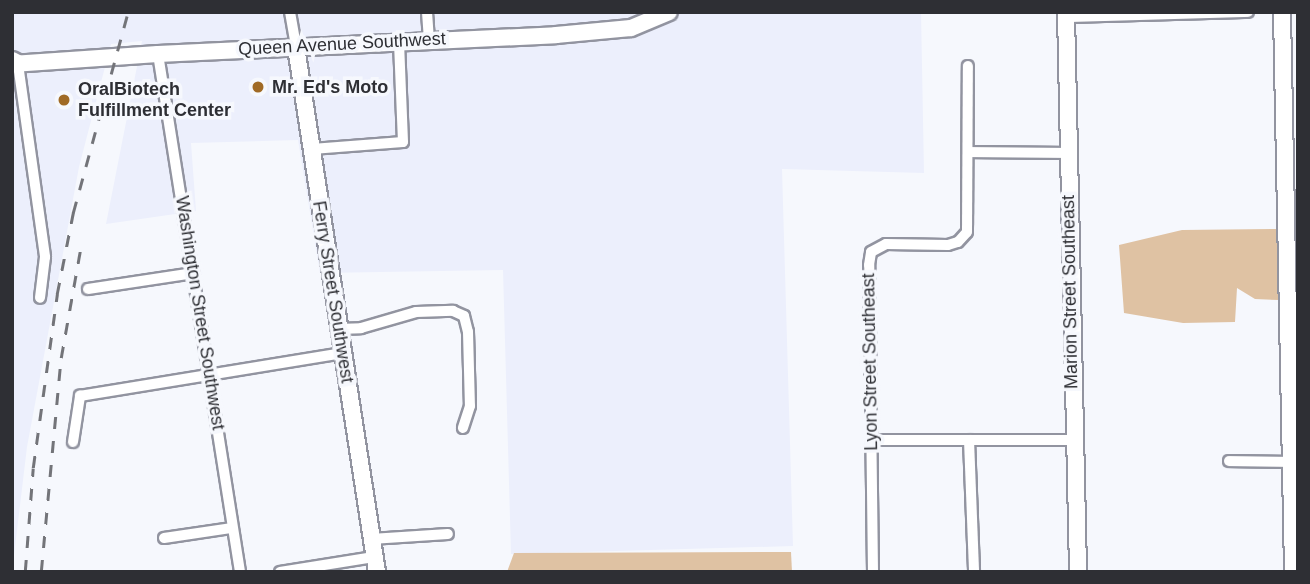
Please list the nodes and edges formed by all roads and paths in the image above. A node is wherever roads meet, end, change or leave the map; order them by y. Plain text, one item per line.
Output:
1 (290, 12) edge
2 (427, 12) edge
3 (669, 12) edge
4 (1248, 12) edge
5 (1282, 12) edge
6 (1066, 15) edge
7 (429, 40) junction
8 (399, 41) junction
9 (296, 47) junction
10 (158, 54) junction
11 (14, 63) edge
12 (968, 66) dead end
13 (312, 149) junction
14 (968, 152) junction
15 (1066, 153) junction
16 (1291, 209) edge
17 (194, 273) junction
18 (88, 289) dead end
19 (40, 298) dead end
20 (338, 329) junction
21 (342, 353) junction
22 (209, 375) junction
23 (463, 428) dead end
24 (871, 440) junction
25 (969, 440) junction
26 (1073, 440) junction
27 (73, 442) dead end
28 (1229, 461) dead end
29 (1290, 461) junction
30 (232, 528) junction
31 (448, 534) dead end
32 (164, 538) dead end
33 (370, 540) junction
34 (1295, 543) edge
35 (375, 564) edge
36 (240, 572) edge
37 (280, 572) edge
38 (873, 572) edge
39 (974, 572) edge
40 (1077, 572) edge
41 (1293, 572) edge

1 - 9 street, Ferry Street Southwest
2 - 7 street
3 - 7 street, Queen Avenue Southwest
4 - 6 street
5 - 16 street
6 - 15 street, Marion Street Southeast
7 - 8 street, Queen Avenue Southwest
8 - 9 street, Queen Avenue Southwest
8 - 13 street
9 - 10 street, Queen Avenue Southwest
9 - 13 street, Ferry Street Southwest
10 - 11 street, Queen Avenue Southwest
10 - 17 street, Washington Street Southwest
11 - 19 street
12 - 14 street, Lyon Street Southeast
13 - 20 street, Ferry Street Southwest
14 - 15 street
14 - 24 street, Lyon Street Southeast
15 - 26 street, Marion Street Southeast
16 - 29 street
17 - 18 street
17 - 22 street, Washington Street Southwest
20 - 21 street, Ferry Street Southwest
20 - 23 street
21 - 22 street
21 - 33 street, Ferry Street Southwest
22 - 27 street
22 - 30 street, Washington Street Southwest
24 - 25 street
24 - 38 street, Lyon Street Southeast
25 - 26 street
25 - 39 street
26 - 40 street, Marion Street Southeast
28 - 29 street
29 - 34 street
30 - 32 street
30 - 36 street, Washington Street Southwest
31 - 33 street
33 - 35 street, Ferry Street Southwest
34 - 41 street
35 - 37 street

